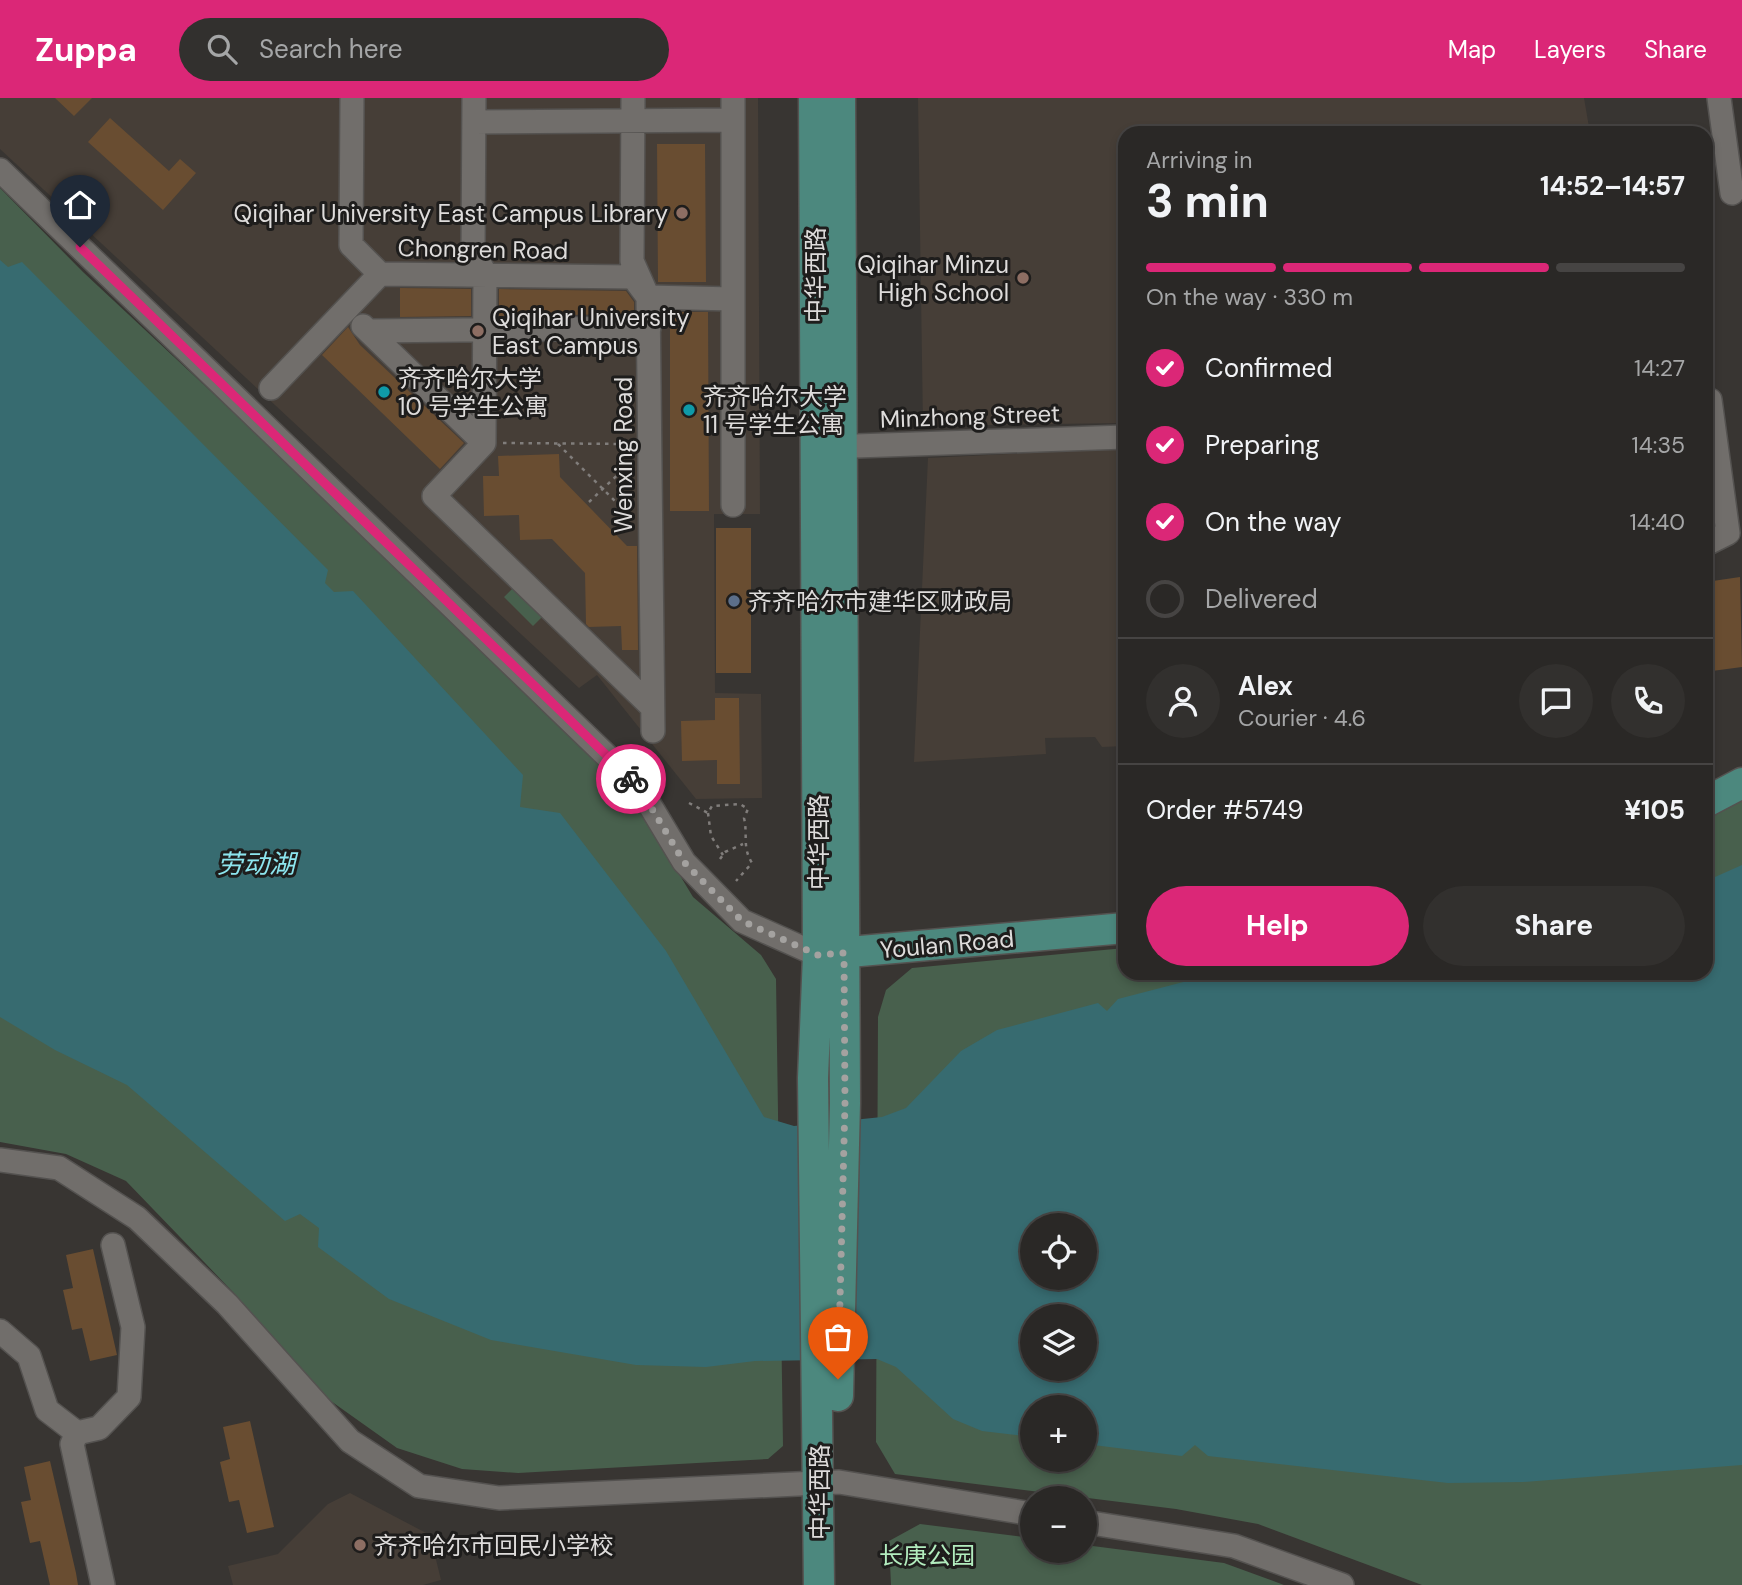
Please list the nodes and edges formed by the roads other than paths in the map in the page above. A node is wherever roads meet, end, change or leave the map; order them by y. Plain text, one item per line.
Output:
1 (352, 98) edge
2 (474, 98) edge
3 (814, 98) edge
4 (840, 98) edge
5 (1719, 98) edge
6 (633, 109) edge
7 (733, 109) edge
8 (474, 122) junction
9 (0, 170) edge
10 (1732, 193) dead end
11 (380, 274) junction
12 (485, 275) junction
13 (648, 297) junction
14 (733, 299) junction
15 (346, 309) junction
16 (649, 328) junction
17 (484, 330) junction
18 (369, 331) junction
19 (271, 388) dead end
20 (1713, 422) edge
21 (1118, 437) edge
22 (484, 443) junction
23 (829, 447) junction
24 (733, 505) dead end
25 (1713, 540) edge
26 (652, 707) junction
27 (653, 731) dead end
28 (1742, 783) edge
29 (1713, 798) edge
30 (1118, 929) edge
31 (831, 954) junction
32 (0, 1160) edge
33 (113, 1245) dead end
34 (0, 1331) edge
35 (828, 1379) junction
36 (77, 1433) junction
37 (829, 1482) junction
38 (1020, 1512) edge
39 (1097, 1524) edge
40 (103, 1585) edge
41 (819, 1585) edge
42 (840, 1585) edge
43 (1342, 1585) edge

1 - 11 street
2 - 8 street
3 - 23 main road, 中华西路
4 - 23 main road, 中华西路
5 - 10 street
6 - 7 street
6 - 8 street
6 - 13 street, Wenxing Road
7 - 14 street
8 - 12 street
9 - 31 street, Youlan Road
11 - 12 street, Chongren Road
11 - 15 street, Chongren Road
12 - 13 street, Chongren Road
12 - 17 street
13 - 14 street
13 - 16 street, Wenxing Road
14 - 24 street
15 - 18 street
15 - 19 street, Chongren Road
16 - 17 street
16 - 26 street, Wenxing Road
17 - 18 street
17 - 22 street
18 - 22 street
20 - 25 street
21 - 23 street, Minzhong Street
22 - 26 street
23 - 31 main road, 中华西路
26 - 27 street, Wenxing Road
28 - 29 main road
30 - 31 main road, Youlan Road
31 - 35 main road, 中华西路
31 - 35 main road, 中华西路
32 - 37 street
33 - 36 street
34 - 36 street
35 - 37 main road, 中华西路
36 - 40 street
37 - 38 street
37 - 41 main road, 中华西路
37 - 42 main road, 中华西路
39 - 43 street

